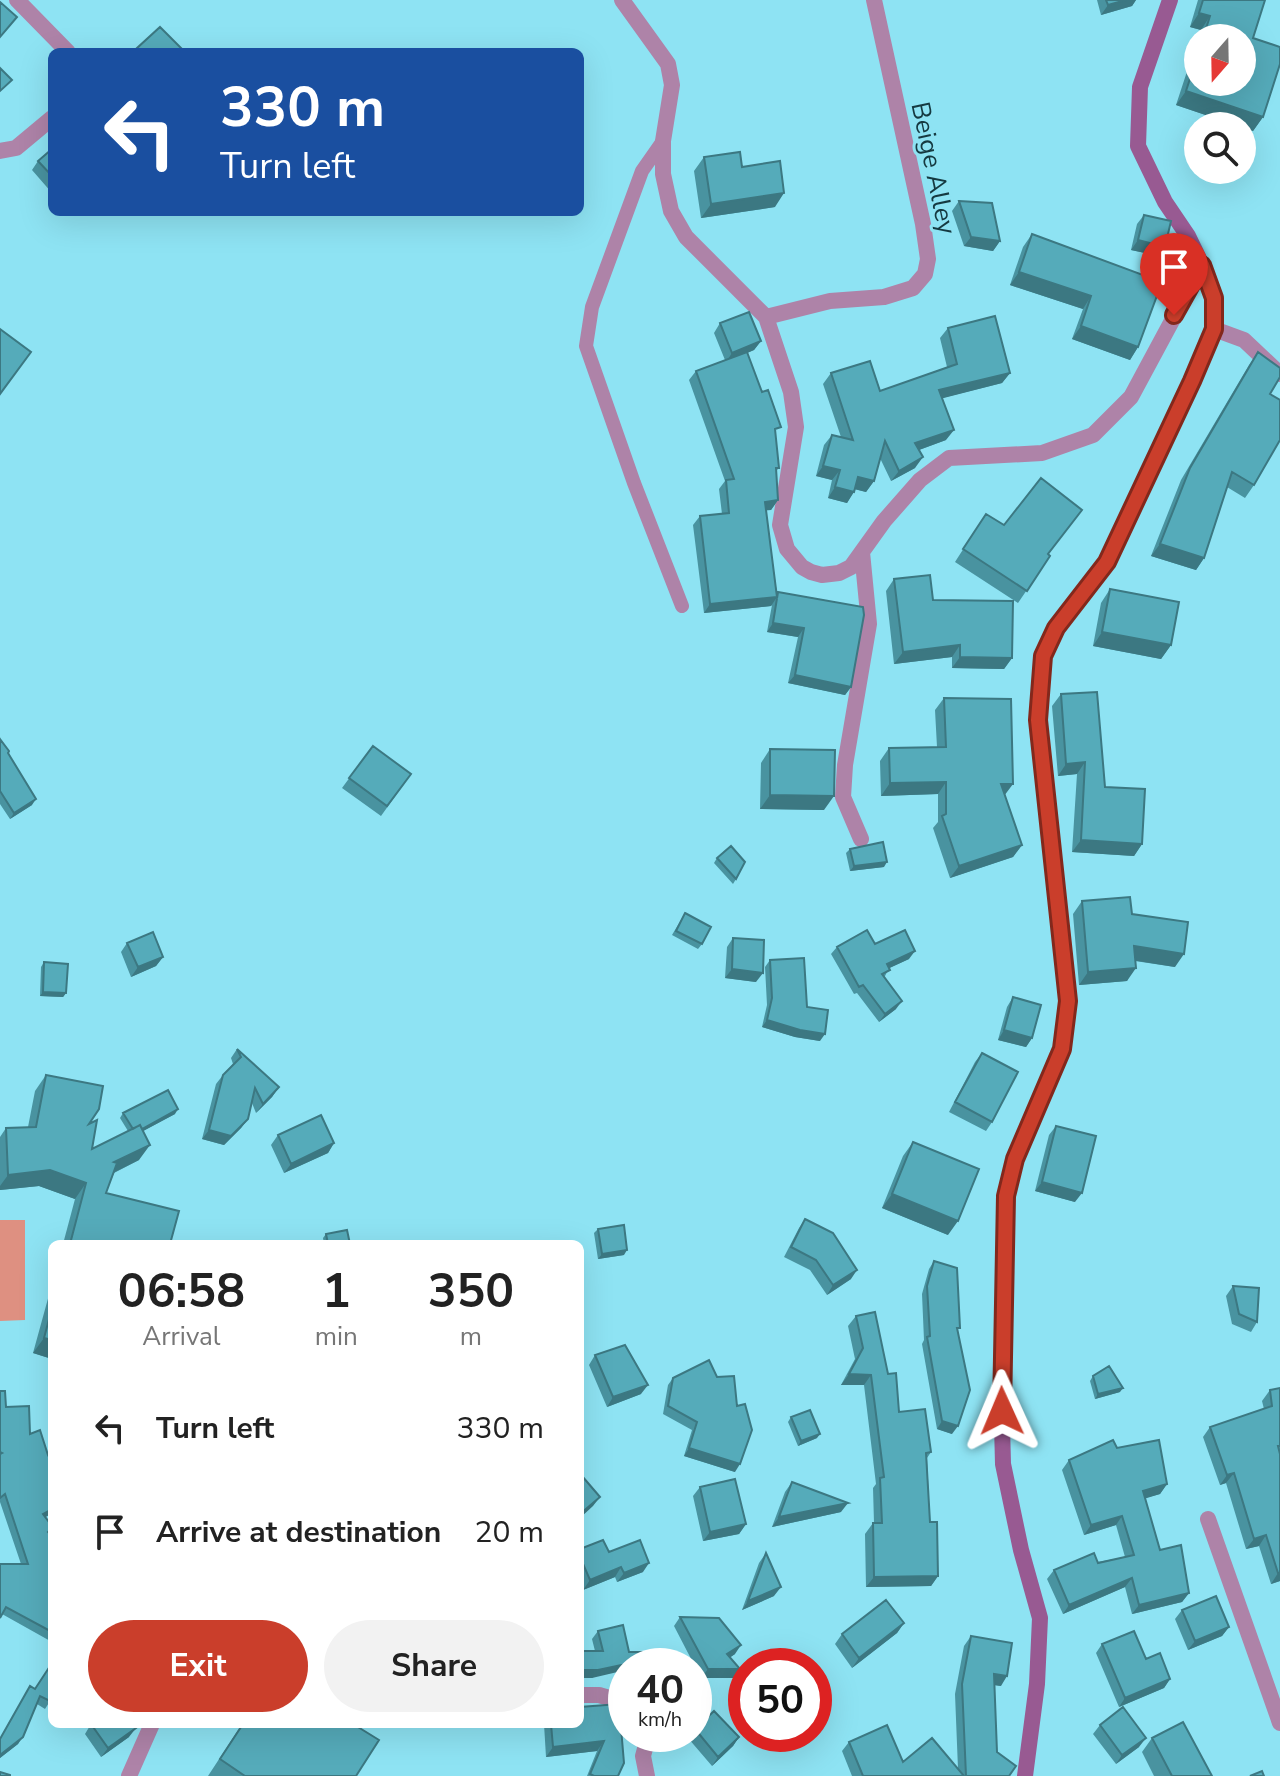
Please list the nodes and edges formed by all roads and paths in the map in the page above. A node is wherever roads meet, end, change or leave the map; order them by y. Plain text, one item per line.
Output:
1 (17, 0) edge
2 (622, 0) edge
3 (874, 0) edge
4 (1170, 0) edge
5 (64, 48) edge
6 (48, 121) edge
7 (663, 141) junction
8 (0, 151) edge
9 (1202, 265) junction
10 (766, 317) junction
11 (1214, 329) junction
12 (1280, 374) edge
13 (862, 552) junction
14 (682, 606) dead end
15 (861, 839) dead end
16 (1208, 1519) dead end
17 (584, 1695) edge
18 (608, 1698) edge
19 (1280, 1723) edge
20 (150, 1728) edge
21 (644, 1752) edge
22 (129, 1776) edge
23 (647, 1776) edge
24 (1025, 1776) edge

1 - 5 street
2 - 7 street
3 - 10 street, Beige Alley
4 - 9 main road
6 - 8 street
7 - 10 street
7 - 14 lane
9 - 11 main road
9 - 13 street
10 - 13 street
11 - 12 street
11 - 24 main road
13 - 15 street
16 - 19 street
17 - 18 street
20 - 22 street
21 - 23 street

